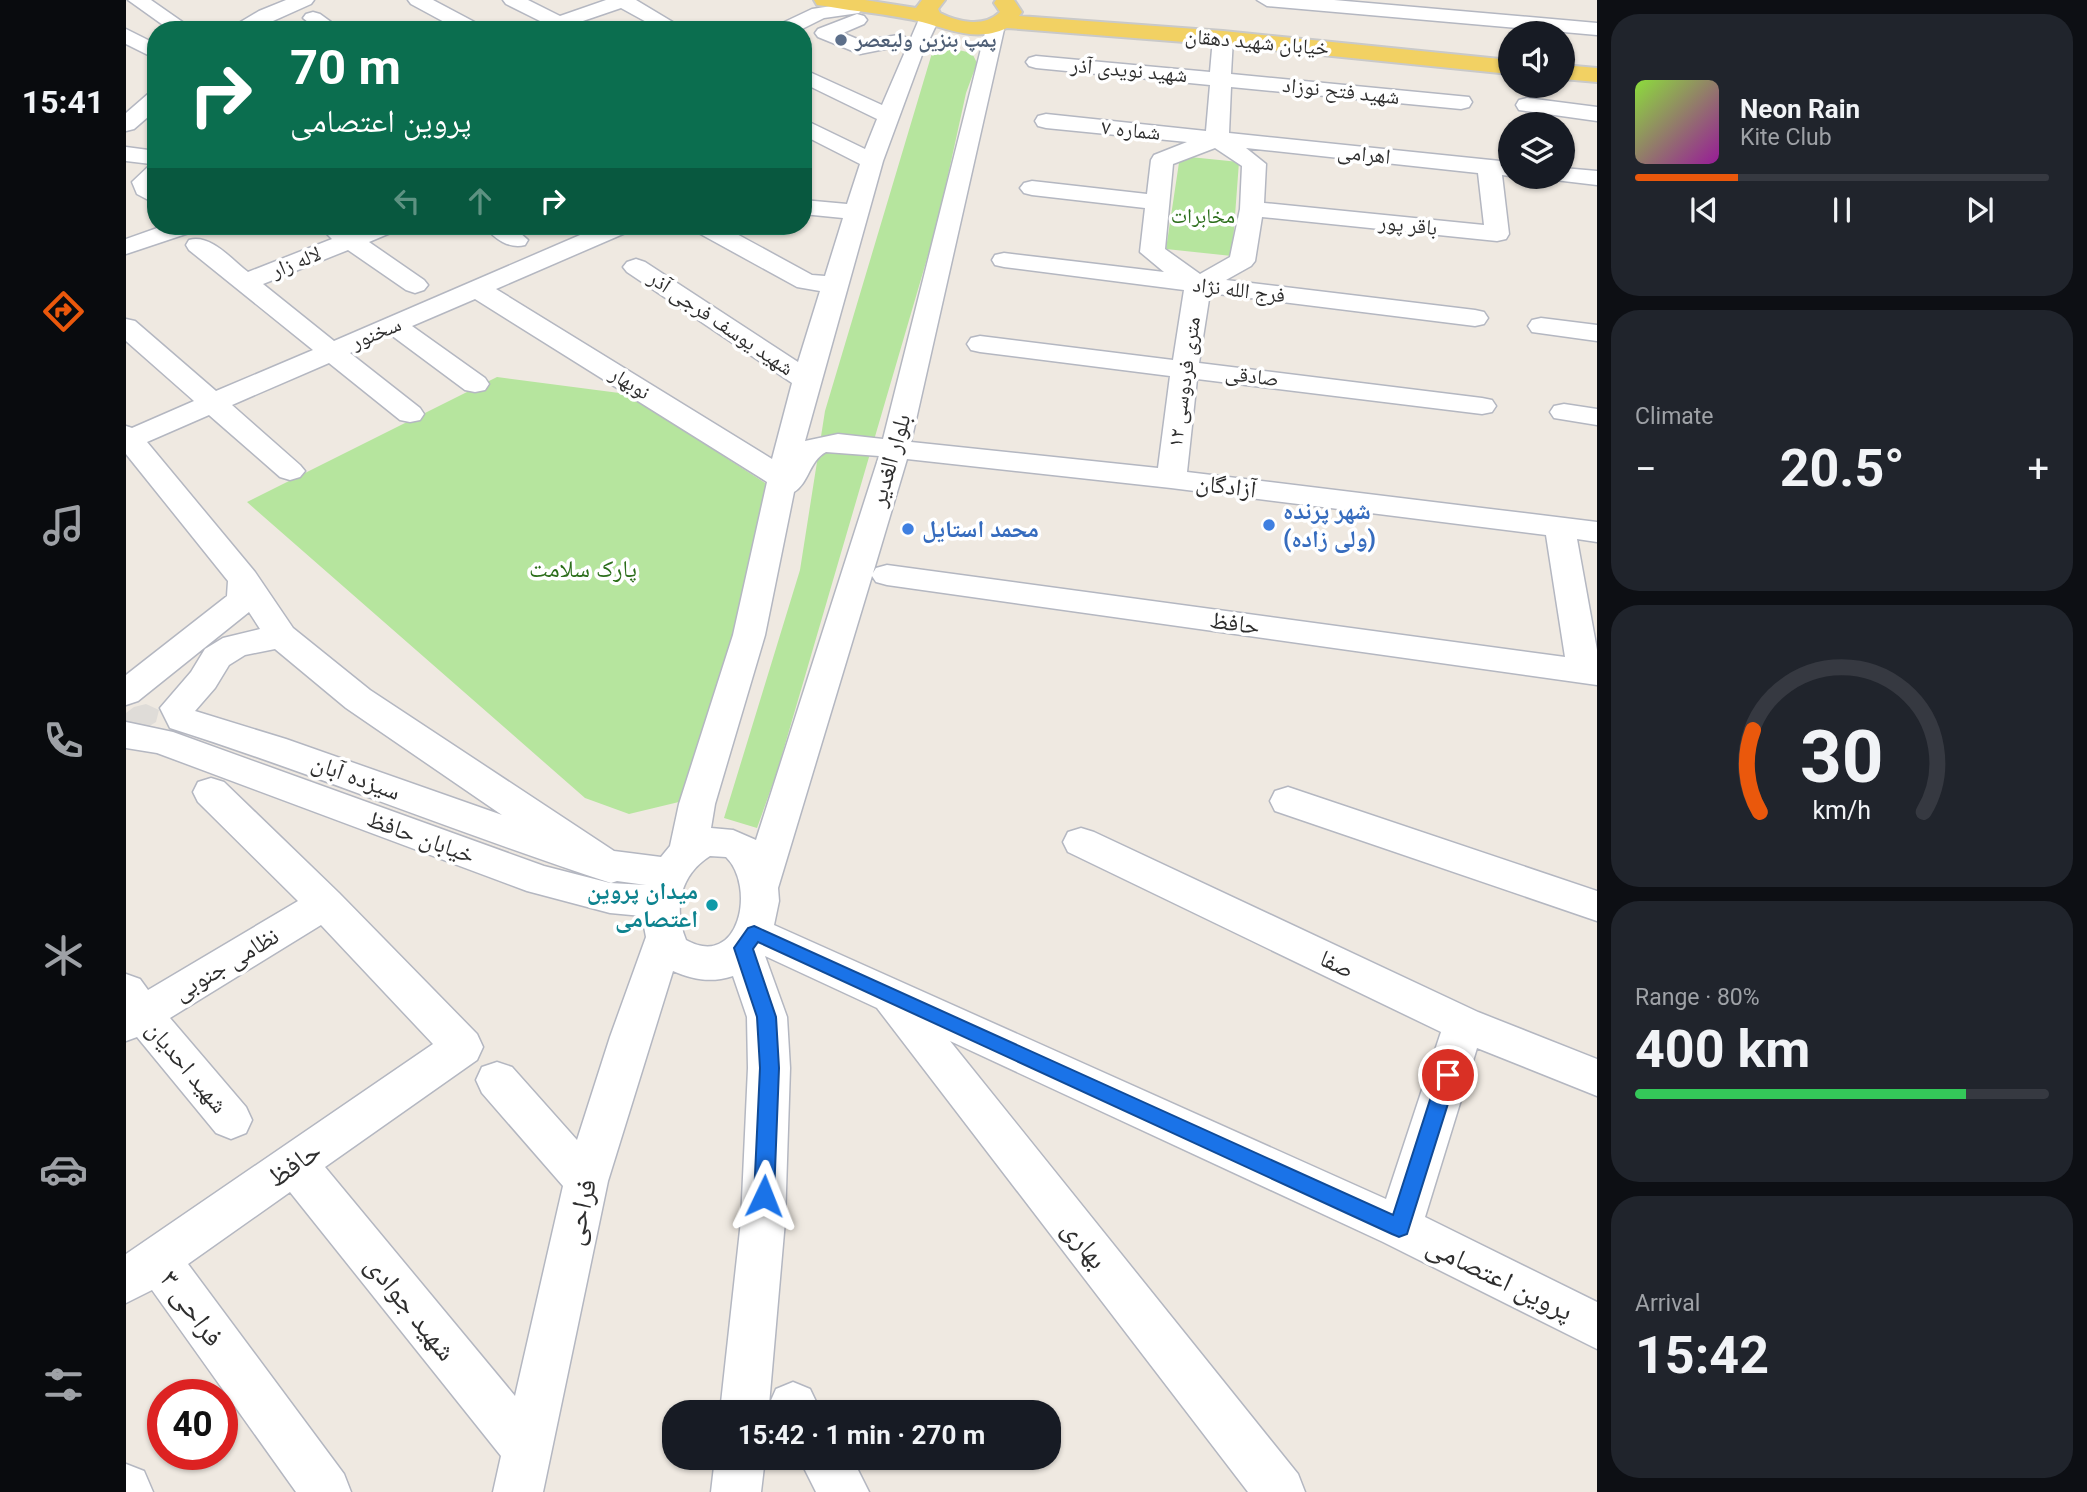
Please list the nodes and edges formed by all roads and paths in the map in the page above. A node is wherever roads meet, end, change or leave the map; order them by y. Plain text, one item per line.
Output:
1 (137, 0) edge
2 (418, 0) edge
3 (513, 0) edge
4 (622, 0) edge
5 (825, 0) edge
6 (1267, 0) edge
7 (1349, 4) edge
8 (126, 7) edge
9 (932, 8) edge
10 (308, 9) edge
11 (1002, 13) edge
12 (863, 14) junction
13 (170, 21) edge
14 (246, 21) edge
15 (322, 21) edge
16 (458, 21) edge
17 (545, 21) edge
18 (572, 21) edge
19 (660, 21) edge
20 (802, 21) edge
21 (1597, 29) edge
22 (126, 35) edge
23 (1223, 38) junction
24 (147, 48) edge
25 (905, 48) junction
26 (1498, 51) edge
27 (1575, 58) edge
28 (1597, 60) edge
29 (1036, 62) dead end
30 (1498, 66) edge
31 (1575, 73) edge
32 (1597, 75) edge
33 (812, 79) edge
34 (1221, 79) junction
35 (1461, 102) dead end
36 (1527, 105) dead end
37 (147, 106) edge
38 (1597, 114) edge
39 (889, 116) junction
40 (1046, 121) dead end
41 (126, 124) edge
42 (812, 131) edge
43 (1217, 139) junction
44 (126, 155) edge
45 (147, 157) edge
46 (872, 161) junction
47 (1498, 168) edge
48 (1575, 176) edge
49 (1597, 178) edge
50 (1032, 187) dead end
51 (1499, 189) edge
52 (1158, 202) junction
53 (812, 208) edge
54 (1252, 209) junction
55 (855, 212) junction
56 (192, 235) edge
57 (336, 235) edge
58 (343, 235) edge
59 (601, 235) edge
60 (720, 235) edge
61 (126, 247) edge
62 (1004, 260) dead end
63 (636, 267) dead end
64 (245, 282) junction
65 (415, 285) dead end
66 (834, 285) junction
67 (1198, 285) junction
68 (478, 289) junction
69 (1475, 318) dead end
70 (394, 325) junction
71 (1541, 326) dead end
72 (126, 327) edge
73 (1597, 334) edge
74 (980, 344) dead end
75 (332, 352) junction
76 (1185, 368) junction
77 (806, 380) junction
78 (475, 384) dead end
79 (211, 403) junction
80 (1482, 406) dead end
81 (1564, 412) dead end
82 (410, 414) dead end
83 (1597, 417) edge
84 (128, 437) edge
85 (896, 447) junction
86 (290, 471) dead end
87 (1171, 479) junction
88 (780, 489) junction
89 (1560, 527) junction
90 (1597, 532) edge
91 (887, 575) dead end
92 (244, 579) junction
93 (281, 636) junction
94 (1590, 672) edge
95 (126, 695) edge
96 (177, 730) junction
97 (126, 735) edge
98 (211, 792) dead end
99 (1288, 801) dead end
100 (1081, 842) dead end
101 (611, 868) junction
102 (760, 889) junction
103 (670, 890) junction
104 (325, 904) junction
105 (1597, 906) edge
106 (749, 940) junction
107 (889, 995) junction
108 (131, 1010) edge
109 (1464, 1024) junction
110 (1597, 1078) edge
111 (497, 1080) dead end
112 (231, 1120) dead end
113 (295, 1164) junction
114 (586, 1181) junction
115 (1399, 1227) junction
116 (141, 1270) edge
117 (1597, 1326) edge
118 (745, 1400) edge
119 (739, 1470) edge
120 (831, 1470) edge
121 (523, 1472) edge
122 (326, 1492) edge
123 (736, 1492) edge
124 (845, 1492) edge
125 (1280, 1492) edge

1 - 8 street
1 - 13 street
2 - 16 street
3 - 17 street
4 - 18 street
4 - 19 street
5 - 12 main road
6 - 7 street
7 - 21 street
9 - 11 main road
9 - 12 main road
9 - 25 street
10 - 14 street
10 - 15 street
11 - 23 main road, خیابان شهید دهقان
11 - 26 main road, خیابان شهید دهقان
11 - 85 street, بلوار الغدیر
12 - 20 street
12 - 25 street
12 - 25 street
22 - 24 street
23 - 30 main road, خیابان شهید دهقان
23 - 34 street
25 - 39 street
27 - 28 main road
29 - 34 street, شهید نویدی آذر
31 - 32 main road
33 - 39 street
34 - 35 street, شهید فتح نوزاد
34 - 43 street
36 - 38 street
37 - 41 street
39 - 46 street
40 - 43 street, شماره ۷
42 - 46 street
43 - 47 street, اهرامی
43 - 52 street
43 - 54 street
44 - 45 street
46 - 55 street
48 - 49 street
50 - 52 street
51 - 54 street, باقر پور
52 - 67 street
53 - 55 street
54 - 67 street
55 - 66 street
56 - 61 street
56 - 64 street
57 - 64 street, لاله زار
58 - 65 street
59 - 68 street, سخنور
60 - 66 street
62 - 67 street, فرج الله نژاد
63 - 77 street, شهید یوسف فرجی آذر
64 - 75 street
66 - 77 street
67 - 69 street, فرج الله نژاد
67 - 76 street, ۱۲ متری فردوسی
68 - 70 street, سخنور
68 - 88 street, نوبهار
70 - 75 street, سخنور
70 - 78 street
71 - 73 street
72 - 79 street
74 - 76 street, صادقی
75 - 79 street, سخنور
75 - 82 street
76 - 80 street, صادقی
76 - 87 street, ۱۲ متری فردوسی
77 - 88 street
79 - 84 street, سخنور
79 - 86 street
81 - 83 street
84 - 92 street
85 - 87 street, آزادگان
85 - 88 street, آزادگان
85 - 102 street, بلوار الغدیر
87 - 89 street, آزادگان
88 - 103 street
89 - 90 street, آزادگان
89 - 94 street, حافظ
91 - 94 street, حافظ
92 - 93 street
92 - 95 street
93 - 96 street
93 - 101 street
95 - 96 street
96 - 97 street
96 - 101 street, سیزده آبان
96 - 103 street, خیابان حافظ
98 - 104 street
99 - 105 street
100 - 109 street, صفا
101 - 103 street, سیزده آبان
102 - 103 street
102 - 106 street
103 - 106 street
103 - 114 street, فراحی
104 - 108 street, نظامی جنوبی
104 - 113 street, حافظ
106 - 107 street, پروین اعتصامی
106 - 118 street
107 - 115 street, پروین اعتصامی
107 - 125 street, بهاری
108 - 112 street, شهید احدیان
109 - 110 street, صفا
109 - 115 street
111 - 114 street
113 - 116 street, حافظ
113 - 121 street, شهید جوادی
114 - 121 street, فراحی
115 - 117 street, پروین اعتصامی
116 - 122 street, فراحی ۳
119 - 123 street
120 - 124 street

